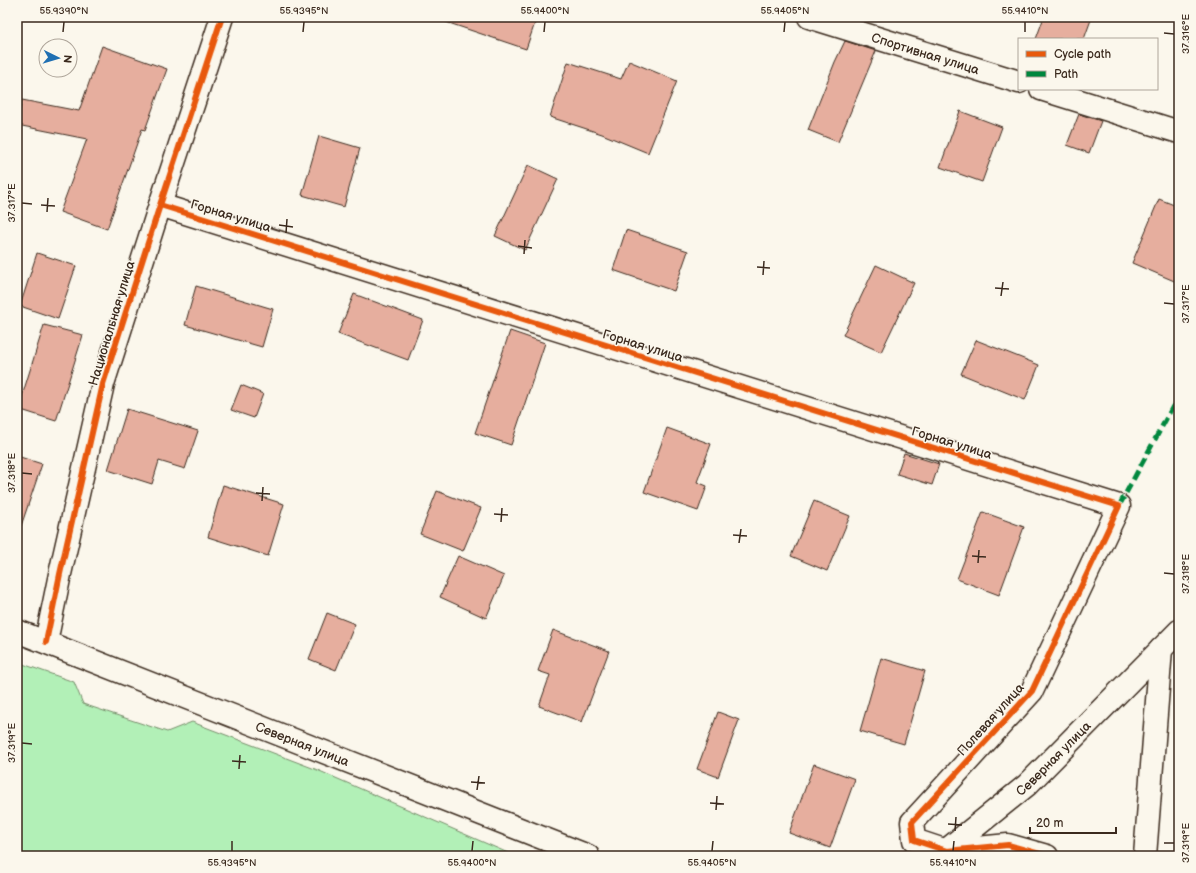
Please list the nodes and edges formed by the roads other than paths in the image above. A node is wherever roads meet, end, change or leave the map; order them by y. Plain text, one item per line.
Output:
1 (222, 17) edge
2 (809, 17) edge
3 (1018, 82) edge
4 (1043, 90) edge
5 (1179, 132) edge
6 (160, 205) junction
7 (1119, 506) joint
8 (17, 631) edge
9 (1179, 631) edge
10 (46, 642) junction
11 (1170, 648) edge
12 (941, 854) edge
13 (588, 856) edge
14 (1047, 856) edge
15 (1145, 856) edge

1 - 6 street, Национальная улица
2 - 3 street, Спортивная улица
4 - 5 street
6 - 7 street, Горная улица
6 - 10 street, Национальная улица
7 - 12 street, Полевая улица
8 - 10 street, Северная улица
9 - 11 street, Северная улица
10 - 13 street, Северная улица
11 - 12 street, Северная улица
11 - 15 street
12 - 14 street

